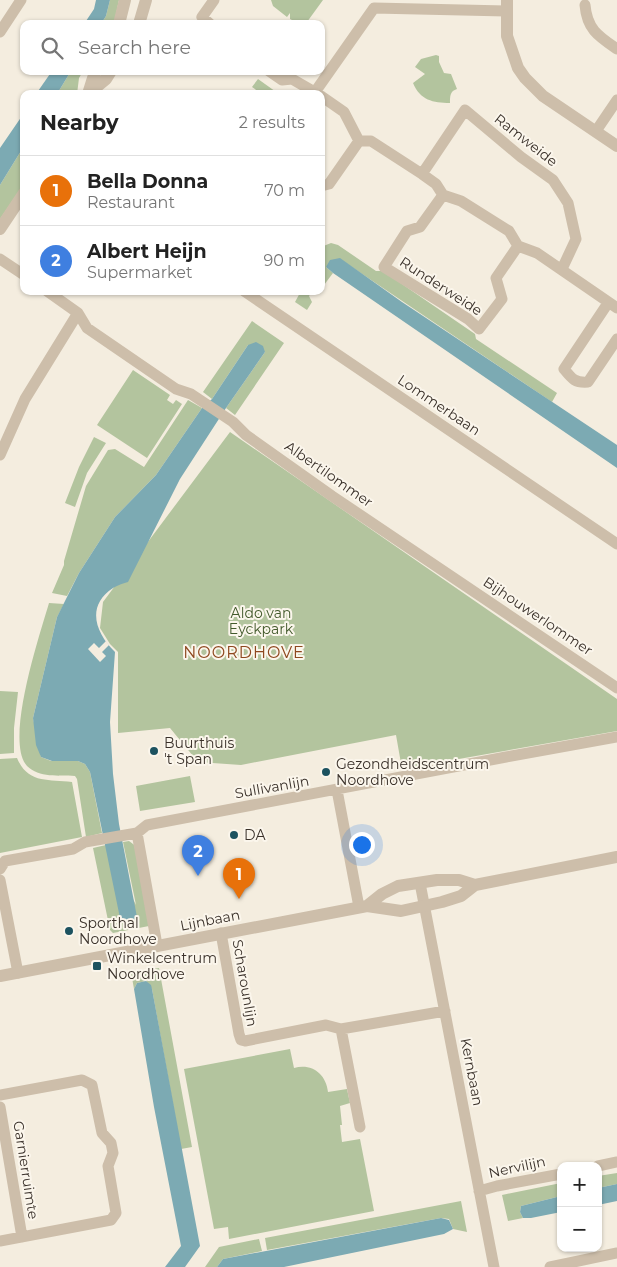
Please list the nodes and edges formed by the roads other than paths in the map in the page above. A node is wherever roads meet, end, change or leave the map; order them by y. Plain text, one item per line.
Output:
1 (21, 0) edge
2 (125, 0) edge
3 (146, 0) edge
4 (214, 0) edge
5 (585, 5) dead end
6 (507, 6) edge
7 (120, 20) edge
8 (140, 20) edge
9 (205, 20) edge
10 (0, 32) edge
11 (617, 49) edge
12 (94, 75) edge
13 (108, 75) edge
14 (275, 75) edge
15 (90, 90) edge
16 (94, 90) edge
17 (311, 90) edge
18 (321, 90) edge
19 (325, 99) edge
20 (617, 100) edge
21 (596, 131) junction
22 (359, 141) junction
23 (617, 146) edge
24 (422, 174) junction
25 (325, 185) edge
26 (444, 195) junction
27 (20, 199) edge
28 (0, 229) edge
29 (518, 246) junction
30 (0, 259) edge
31 (562, 269) junction
32 (20, 272) edge
33 (53, 295) edge
34 (250, 295) edge
35 (615, 307) edge
36 (78, 313) junction
37 (617, 339) edge
38 (0, 455) edge
39 (617, 544) edge
40 (442, 569) joint
41 (617, 688) edge
42 (617, 737) edge
43 (337, 790) junction
44 (137, 833) junction
45 (617, 857) edge
46 (0, 869) edge
47 (0, 880) edge
48 (420, 884) junction
49 (475, 885) junction
50 (425, 906) junction
51 (363, 907) junction
52 (220, 933) junction
53 (157, 945) junction
54 (18, 973) junction
55 (0, 976) edge
56 (445, 1011) junction
57 (341, 1029) junction
58 (0, 1095) edge
59 (0, 1107) edge
60 (360, 1127) dead end
61 (617, 1162) edge
62 (602, 1165) edge
63 (557, 1175) edge
64 (480, 1197) junction
65 (22, 1237) junction
66 (0, 1241) edge
67 (617, 1253) edge
68 (494, 1267) edge
69 (550, 1267) edge

1 - 10 street
2 - 7 street
3 - 8 street
4 - 9 street
5 - 11 street
6 - 18 street
6 - 21 street
12 - 15 street
13 - 16 street
14 - 17 street
19 - 22 street
20 - 21 street
21 - 23 street
22 - 24 street
22 - 25 street
24 - 26 street
24 - 31 street, Ramweide
26 - 29 street
26 - 29 street, Runderweide
27 - 28 street
29 - 31 street
30 - 32 street
31 - 35 street
33 - 36 street, Albertilommer
34 - 39 street, Lommerbaan
35 - 37 street
36 - 38 street
36 - 40 street, Albertilommer
40 - 41 street, Bijhouwerlommer
42 - 43 street, Sullivanlijn
43 - 44 street, Sullivanlijn
43 - 51 street
44 - 46 street, Sullivanlijn
44 - 53 street
45 - 49 street, Lijnbaan
47 - 54 street
48 - 49 street, Lijnbaan
48 - 50 street, Kernbaan
48 - 51 street, Lijnbaan
49 - 50 street, Lijnbaan
50 - 51 street, Lijnbaan
50 - 56 street, Kernbaan
51 - 52 street, Lijnbaan
52 - 53 street, Lijnbaan
52 - 57 street, Scharounlijn
53 - 54 street, Lijnbaan
54 - 55 street, Lijnbaan
56 - 57 street, Scharounlijn
56 - 64 street, Kernbaan
57 - 60 street
58 - 65 street
59 - 65 street, Garnierruimte
61 - 62 street
63 - 64 street, Nervilijn
64 - 68 street, Kernbaan
65 - 66 street
67 - 69 street

